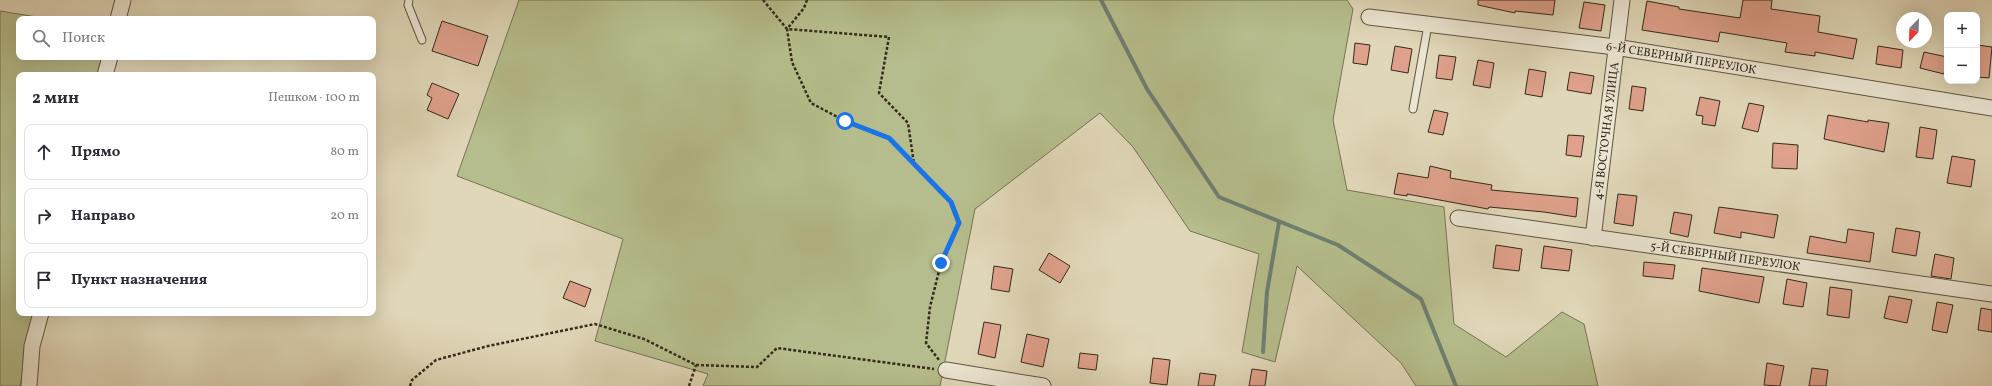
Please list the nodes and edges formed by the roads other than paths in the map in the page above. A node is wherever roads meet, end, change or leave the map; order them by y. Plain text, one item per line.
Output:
1 (122, 0) edge
2 (409, 0) edge
3 (1622, 0) edge
4 (119, 16) edge
5 (1369, 17) dead end
6 (1428, 25) junction
7 (422, 40) dead end
8 (1616, 47) junction
9 (109, 60) edge
10 (106, 72) edge
11 (1992, 108) edge
12 (1413, 109) dead end
13 (1458, 218) dead end
14 (1593, 238) junction
15 (1992, 294) edge
16 (40, 316) edge
17 (946, 370) road end
18 (29, 386) edge
19 (1043, 386) edge

1 - 4 street
2 - 7 lane
3 - 8 street, 4-Я ВОСТОЧНАЯ УЛИЦА
5 - 6 street, 6-Й СЕВЕРНЫЙ ПЕРЕУЛОК
6 - 8 street, 6-Й СЕВЕРНЫЙ ПЕРЕУЛОК
6 - 12 lane
8 - 11 street, 6-Й СЕВЕРНЫЙ ПЕРЕУЛОК
8 - 14 street, 4-Я ВОСТОЧНАЯ УЛИЦА
9 - 10 street
13 - 14 street, 5-Й СЕВЕРНЫЙ ПЕРЕУЛОК
14 - 15 street, 5-Й СЕВЕРНЫЙ ПЕРЕУЛОК
16 - 18 street
17 - 19 street

